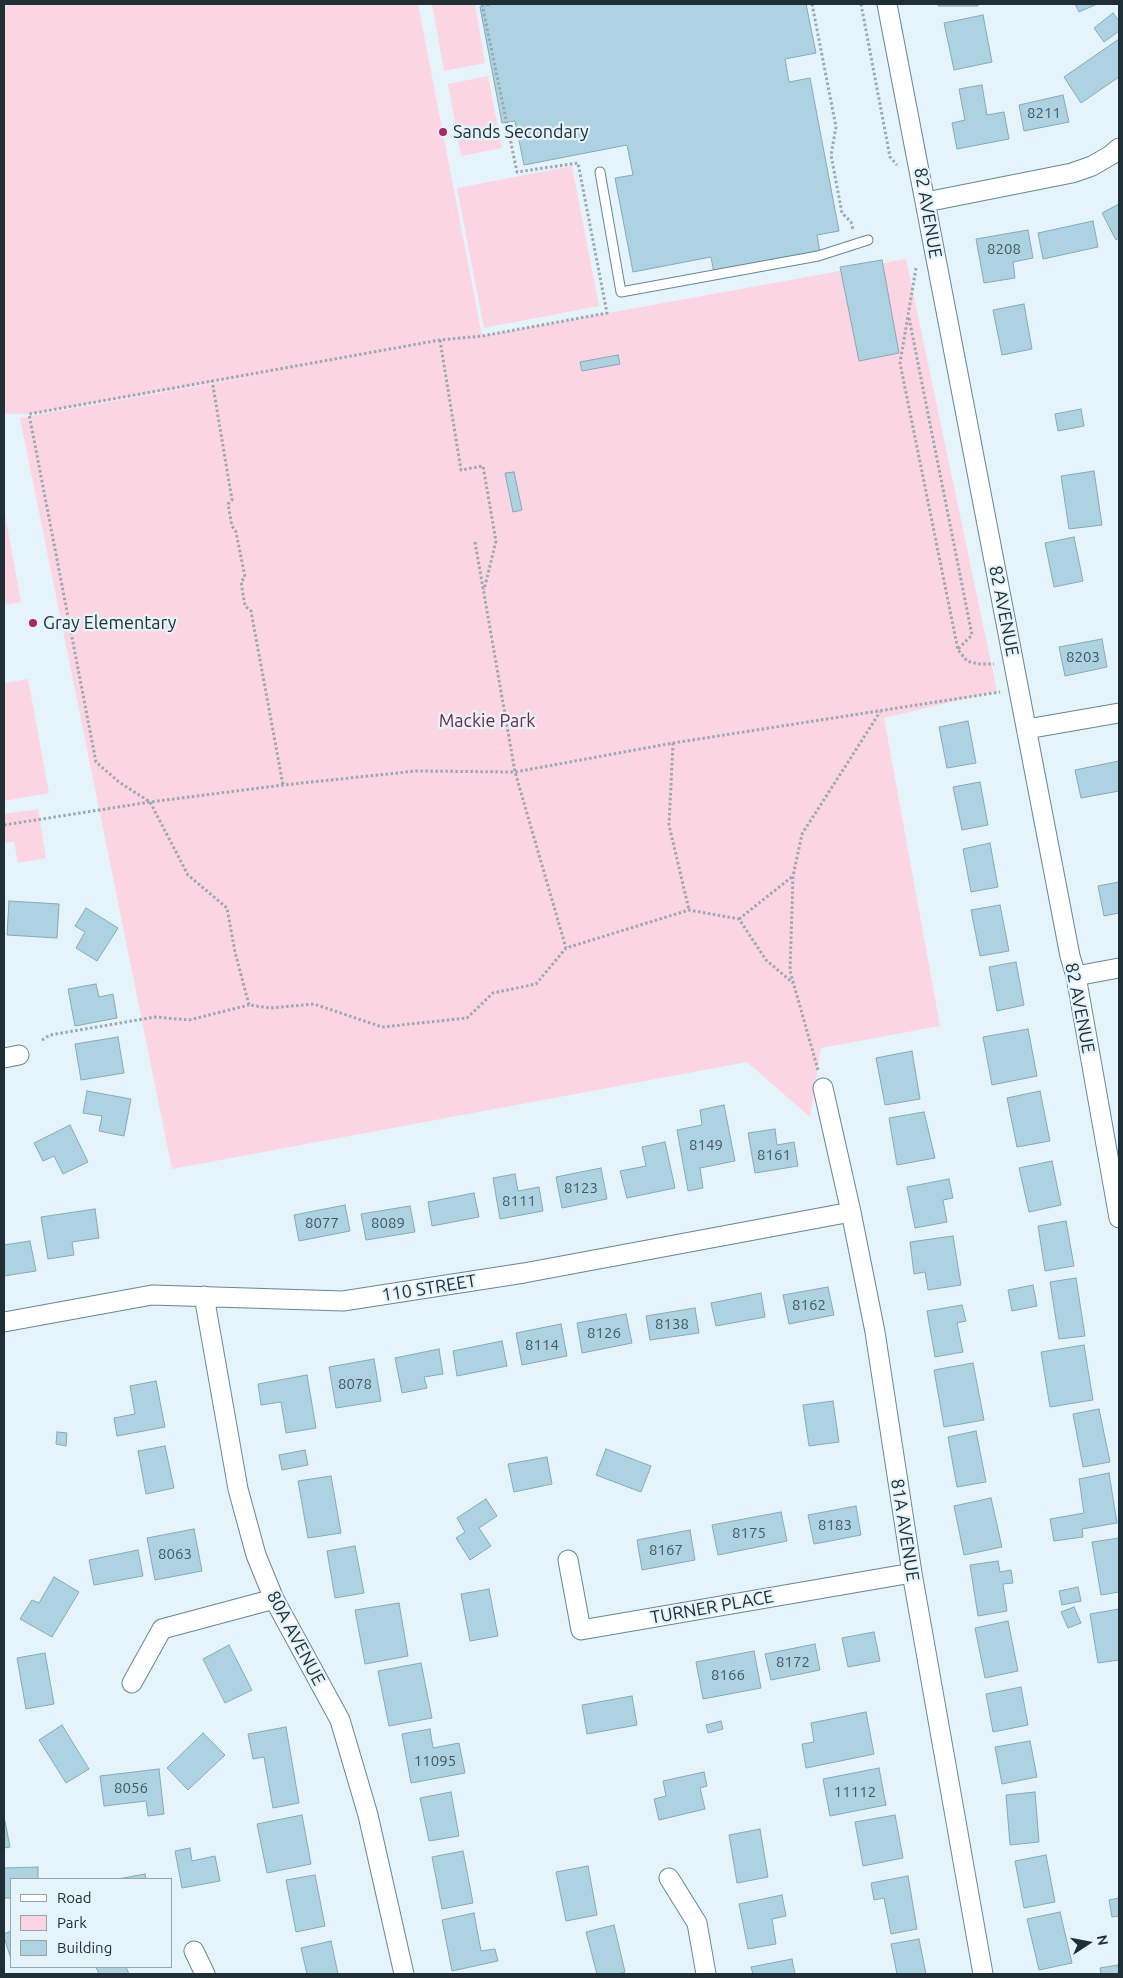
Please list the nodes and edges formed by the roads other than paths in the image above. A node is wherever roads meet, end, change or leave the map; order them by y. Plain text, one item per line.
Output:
1 (887, 4) edge
2 (1119, 148) edge
3 (600, 172) dead end
4 (926, 202) junction
5 (868, 240) dead end
6 (1119, 713) edge
7 (1027, 729) junction
8 (1119, 968) edge
9 (1076, 976) junction
10 (823, 1088) road end
11 (851, 1212) junction
12 (1119, 1218) edge
13 (204, 1296) junction
14 (4, 1322) edge
15 (568, 1560) dead end
16 (912, 1573) junction
17 (274, 1599) junction
18 (132, 1683) dead end
19 (669, 1878) dead end
20 (194, 1951) dead end
21 (205, 1974) edge
22 (404, 1974) edge
23 (706, 1974) edge
24 (983, 1974) edge

1 - 4 street, 82 AVENUE
2 - 4 street
3 - 5 lane
4 - 7 street, 82 AVENUE
6 - 7 street
7 - 9 street, 82 AVENUE
8 - 9 street
9 - 12 street, 82 AVENUE
10 - 11 street, 81A AVENUE
11 - 13 street, 110 STREET
11 - 16 street, 81A AVENUE
13 - 14 street, 110 STREET
13 - 17 street, 80A AVENUE
15 - 16 street, TURNER PLACE
16 - 24 street, 81A AVENUE
17 - 18 street
17 - 22 street, 80A AVENUE
19 - 23 street
20 - 21 street

